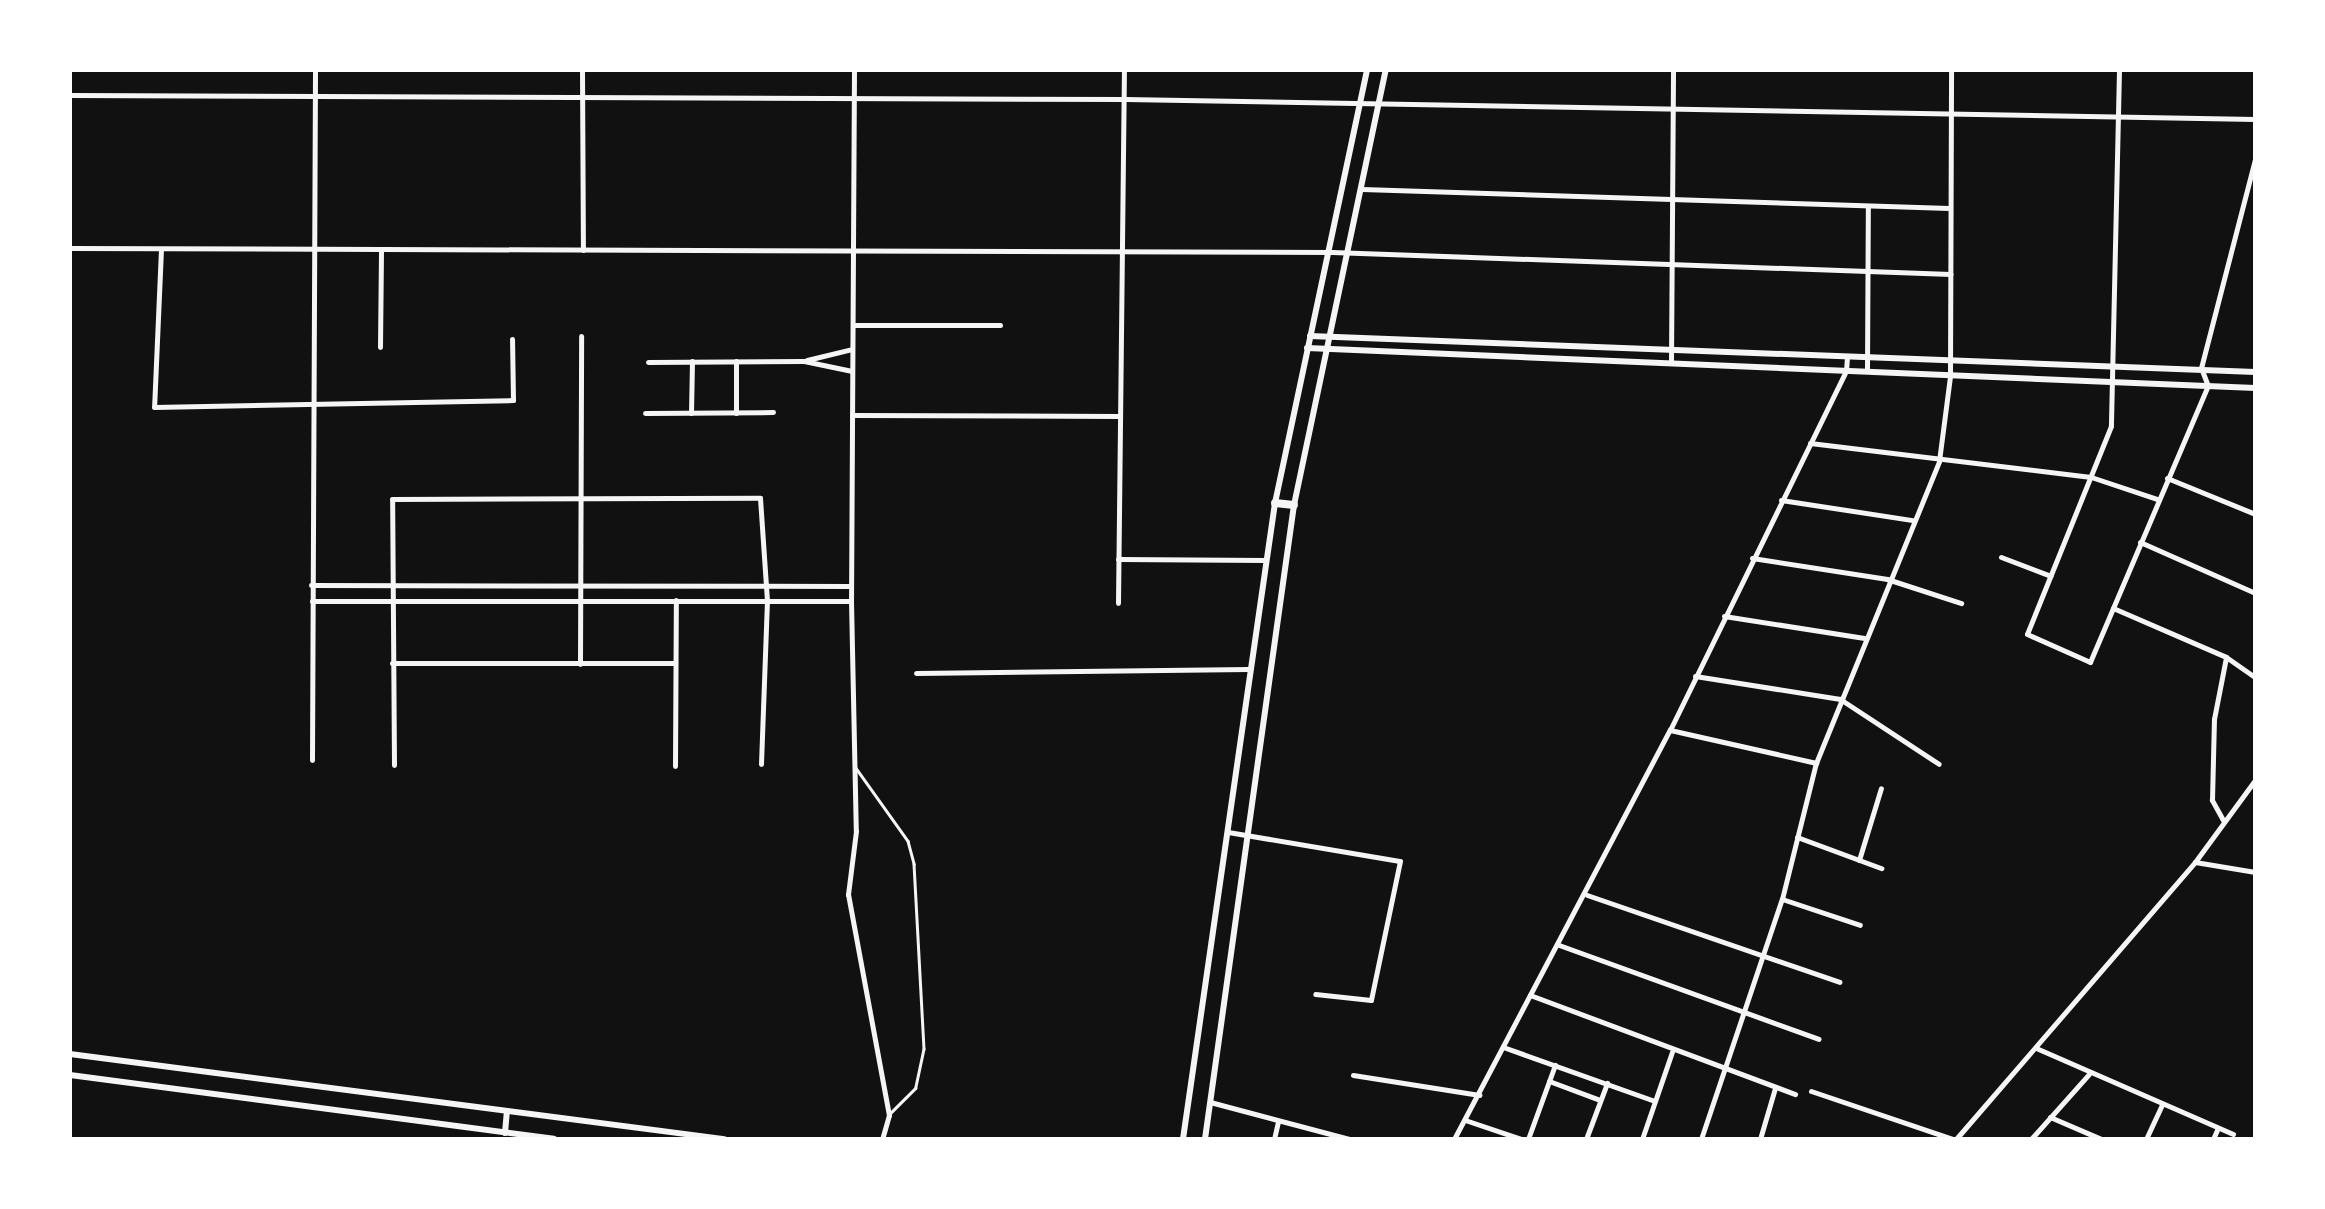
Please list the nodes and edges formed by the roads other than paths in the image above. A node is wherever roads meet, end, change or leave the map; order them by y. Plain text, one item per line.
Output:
1 (315, 70) edge
2 (582, 70) edge
3 (854, 70) edge
4 (1124, 70) edge
5 (1367, 70) edge
6 (1386, 70) edge
7 (1672, 70) edge
8 (1950, 70) edge
9 (2119, 70) edge
10 (70, 95) edge
11 (314, 96) junction
12 (582, 96) junction
13 (1124, 99) junction
14 (854, 100) junction
15 (1363, 104) junction
16 (1380, 105) junction
17 (1674, 106) junction
18 (1950, 112) junction
19 (2118, 116) junction
20 (2255, 119) edge
21 (2255, 159) edge
22 (1362, 188) junction
23 (1673, 202) junction
24 (1868, 206) junction
25 (1950, 208) junction
26 (70, 248) edge
27 (161, 249) junction
28 (314, 250) junction
29 (381, 250) junction
30 (583, 250) junction
31 (853, 251) junction
32 (1121, 252) junction
33 (1332, 252) junction
34 (1350, 253) junction
35 (1676, 266) junction
36 (1869, 272) junction
37 (1951, 274) junction
38 (852, 325) junction
39 (1000, 325) dead end
40 (581, 336) dead end
41 (1310, 336) junction
42 (1332, 337) junction
43 (512, 339) dead end
44 (380, 347) dead end
45 (1307, 348) junction
46 (1672, 348) junction
47 (852, 349) junction
48 (1329, 349) junction
49 (1847, 357) junction
50 (1867, 358) junction
51 (1672, 360) junction
52 (692, 361) junction
53 (736, 361) junction
54 (804, 361) junction
55 (648, 362) dead end
56 (1950, 362) junction
57 (2114, 368) junction
58 (2201, 368) junction
59 (852, 371) junction
60 (1846, 371) junction
61 (1867, 371) junction
62 (2255, 372) edge
63 (1950, 376) junction
64 (2114, 383) junction
65 (2208, 386) junction
66 (2255, 388) edge
67 (312, 400) junction
68 (736, 412) junction
69 (773, 412) dead end
70 (691, 413) junction
71 (646, 414) dead end
72 (852, 415) junction
73 (1120, 416) junction
74 (1810, 443) junction
75 (1939, 461) junction
76 (2091, 477) junction
77 (2167, 478) junction
78 (2158, 499) junction
79 (1782, 500) junction
80 (582, 501) junction
81 (1275, 502) junction
82 (1294, 506) junction
83 (2255, 514) edge
84 (1912, 520) junction
85 (2140, 542) junction
86 (2001, 557) dead end
87 (1118, 558) junction
88 (1752, 558) junction
89 (1266, 560) junction
90 (2051, 576) junction
91 (1887, 579) junction
92 (312, 585) junction
93 (581, 585) junction
94 (767, 585) junction
95 (393, 586) junction
96 (850, 586) junction
97 (2255, 593) edge
98 (581, 598) junction
99 (393, 600) junction
100 (676, 600) junction
101 (767, 600) junction
102 (850, 600) junction
103 (312, 602) junction
104 (1118, 604) dead end
105 (1961, 604) dead end
106 (2113, 608) junction
107 (1724, 616) junction
108 (1864, 638) junction
109 (2226, 657) junction
110 (675, 662) junction
111 (392, 663) junction
112 (580, 664) junction
113 (1248, 669) junction
114 (916, 673) dead end
115 (1695, 676) junction
116 (2255, 677) edge
117 (1840, 699) junction
118 (1670, 730) junction
119 (312, 760) dead end
120 (1816, 763) junction
121 (761, 764) dead end
122 (1939, 764) dead end
123 (394, 765) dead end
124 (675, 766) dead end
125 (855, 766) junction
126 (2255, 780) edge
127 (1882, 788) dead end
128 (2224, 822) junction
129 (1225, 831) junction
130 (1246, 836) junction
131 (1797, 837) junction
132 (1858, 860) junction
133 (2195, 862) junction
134 (1881, 868) dead end
135 (2255, 872) edge
136 (1586, 895) junction
137 (1782, 898) junction
138 (1860, 925) dead end
139 (1559, 946) junction
140 (1763, 958) junction
141 (1839, 982) dead end
142 (1314, 994) dead end
143 (1530, 996) junction
144 (1745, 1014) junction
145 (1818, 1039) dead end
146 (1503, 1047) junction
147 (2036, 1048) junction
148 (1672, 1051) junction
149 (70, 1054) edge
150 (1555, 1065) junction
151 (1727, 1070) junction
152 (2090, 1073) junction
153 (70, 1075) edge
154 (1353, 1076) dead end
155 (1549, 1081) junction
156 (1607, 1083) junction
157 (1775, 1088) junction
158 (1811, 1091) dead end
159 (1795, 1094) dead end
160 (1479, 1095) junction
161 (1600, 1100) junction
162 (1655, 1101) junction
163 (1210, 1102) junction
164 (2162, 1104) junction
165 (506, 1110) junction
166 (889, 1115) junction
167 (2050, 1117) junction
168 (1465, 1120) junction
169 (1278, 1122) junction
170 (2218, 1128) junction
171 (505, 1132) junction
172 (2233, 1134) dead end
173 (1346, 1138) edge
174 (2097, 1138) edge
175 (554, 1139) edge
176 (724, 1139) edge
177 (882, 1139) edge
178 (1182, 1139) edge
179 (1205, 1139) edge
180 (1274, 1139) edge
181 (1454, 1139) edge
182 (1524, 1139) edge
183 (1586, 1139) edge
184 (1642, 1139) edge
185 (1702, 1139) edge
186 (1760, 1139) edge
187 (1954, 1139) edge
188 (2031, 1139) edge
189 (2146, 1139) edge
190 (2213, 1139) edge

1 - 11 street
2 - 12 street
3 - 14 street
4 - 13 street
5 - 15 street
6 - 16 street
7 - 17 street
8 - 18 street
9 - 19 street
10 - 11 street
11 - 12 street
11 - 28 street
12 - 14 street
12 - 30 street
13 - 14 street
13 - 15 street
13 - 32 street
14 - 31 street
15 - 16 street
15 - 33 street
16 - 17 street
16 - 22 street
17 - 18 street
17 - 23 street
18 - 19 street
18 - 25 street
19 - 20 street
19 - 57 street
21 - 58 street
22 - 23 street
22 - 34 street
23 - 24 street
23 - 35 street
24 - 25 street
24 - 36 street
25 - 37 street
26 - 27 street
27 - 28 street
27 - 67 street
28 - 29 street
28 - 67 street
29 - 30 street
29 - 44 street
30 - 31 street
31 - 32 street
31 - 38 street
32 - 33 street
32 - 73 street
33 - 34 street
33 - 41 street
34 - 35 street
34 - 42 street
35 - 36 street
35 - 46 street
36 - 37 street
36 - 50 street
37 - 56 street
38 - 39 street
38 - 47 street
40 - 80 street
41 - 42 street
41 - 45 street
42 - 46 street
42 - 48 street
43 - 67 street
45 - 48 street
45 - 81 street
46 - 49 street
46 - 51 street
47 - 54 street
47 - 59 street
48 - 51 street
48 - 82 street
49 - 50 street
49 - 60 street
50 - 56 street
50 - 61 street
51 - 60 street
52 - 53 street
52 - 55 street
52 - 70 street
53 - 54 street
53 - 68 street
54 - 59 street
56 - 57 street
56 - 63 street
57 - 58 street
57 - 64 street
58 - 62 street
58 - 65 street
59 - 72 street
60 - 61 street
60 - 74 street
61 - 63 street
63 - 64 street
63 - 75 street
64 - 65 street
64 - 76 street
65 - 66 street
65 - 77 street
67 - 92 street
68 - 69 street
68 - 70 street
70 - 71 street
72 - 73 street
72 - 96 street
73 - 87 street
74 - 75 street
74 - 79 street
75 - 76 street
75 - 84 street
76 - 78 street
76 - 90 street
77 - 78 street
77 - 83 street
78 - 85 street
79 - 84 street
79 - 88 street
80 - 93 street
80 - 94 street
80 - 95 street
81 - 82 main road
81 - 89 street
82 - 130 street
84 - 91 street
85 - 97 street
85 - 106 street
86 - 90 street
87 - 89 street
87 - 104 street
88 - 91 street
88 - 107 street
89 - 113 street
90 - 106 street
91 - 105 street
91 - 108 street
92 - 95 street
92 - 103 street
93 - 94 street
93 - 95 street
93 - 98 street
94 - 96 street
94 - 101 street
95 - 99 street
96 - 102 street
98 - 99 street
98 - 100 street
98 - 112 street
99 - 103 street
99 - 111 street
100 - 101 street
100 - 110 street
101 - 102 street
101 - 121 street
102 - 125 street
103 - 119 street
106 - 109 street
107 - 108 street
107 - 115 street
108 - 117 street
109 - 116 street
109 - 128 street
110 - 112 street
110 - 124 street
111 - 112 street
111 - 123 street
113 - 114 street
113 - 129 street
115 - 117 street
115 - 118 street
117 - 120 street
117 - 122 street
118 - 120 street
118 - 136 street
120 - 131 street
125 - 166 street
125 - 166 lane
126 - 128 street
127 - 132 street
128 - 133 street
129 - 130 street
129 - 178 street
130 - 142 street
130 - 163 street
131 - 132 street
131 - 137 street
132 - 134 street
133 - 135 street
133 - 147 street
136 - 139 street
136 - 140 street
137 - 138 street
137 - 140 street
139 - 143 street
139 - 144 street
140 - 141 street
140 - 144 street
143 - 146 street
143 - 148 street
144 - 145 street
144 - 151 street
146 - 150 street
146 - 160 street
147 - 152 street
147 - 187 street
148 - 151 street
148 - 162 street
149 - 165 street
150 - 155 street
150 - 156 street
151 - 157 street
151 - 185 street
152 - 164 street
152 - 167 street
153 - 171 street
154 - 160 street
155 - 161 street
155 - 182 street
156 - 161 street
156 - 162 street
157 - 159 street
157 - 186 street
158 - 187 street
160 - 168 street
161 - 183 street
162 - 184 street
163 - 169 street
163 - 179 street
164 - 170 street
164 - 189 street
165 - 171 street
165 - 176 street
166 - 177 street
167 - 174 street
167 - 188 street
168 - 181 street
168 - 182 street
169 - 173 street
169 - 180 street
170 - 172 street
170 - 190 street
171 - 175 street

